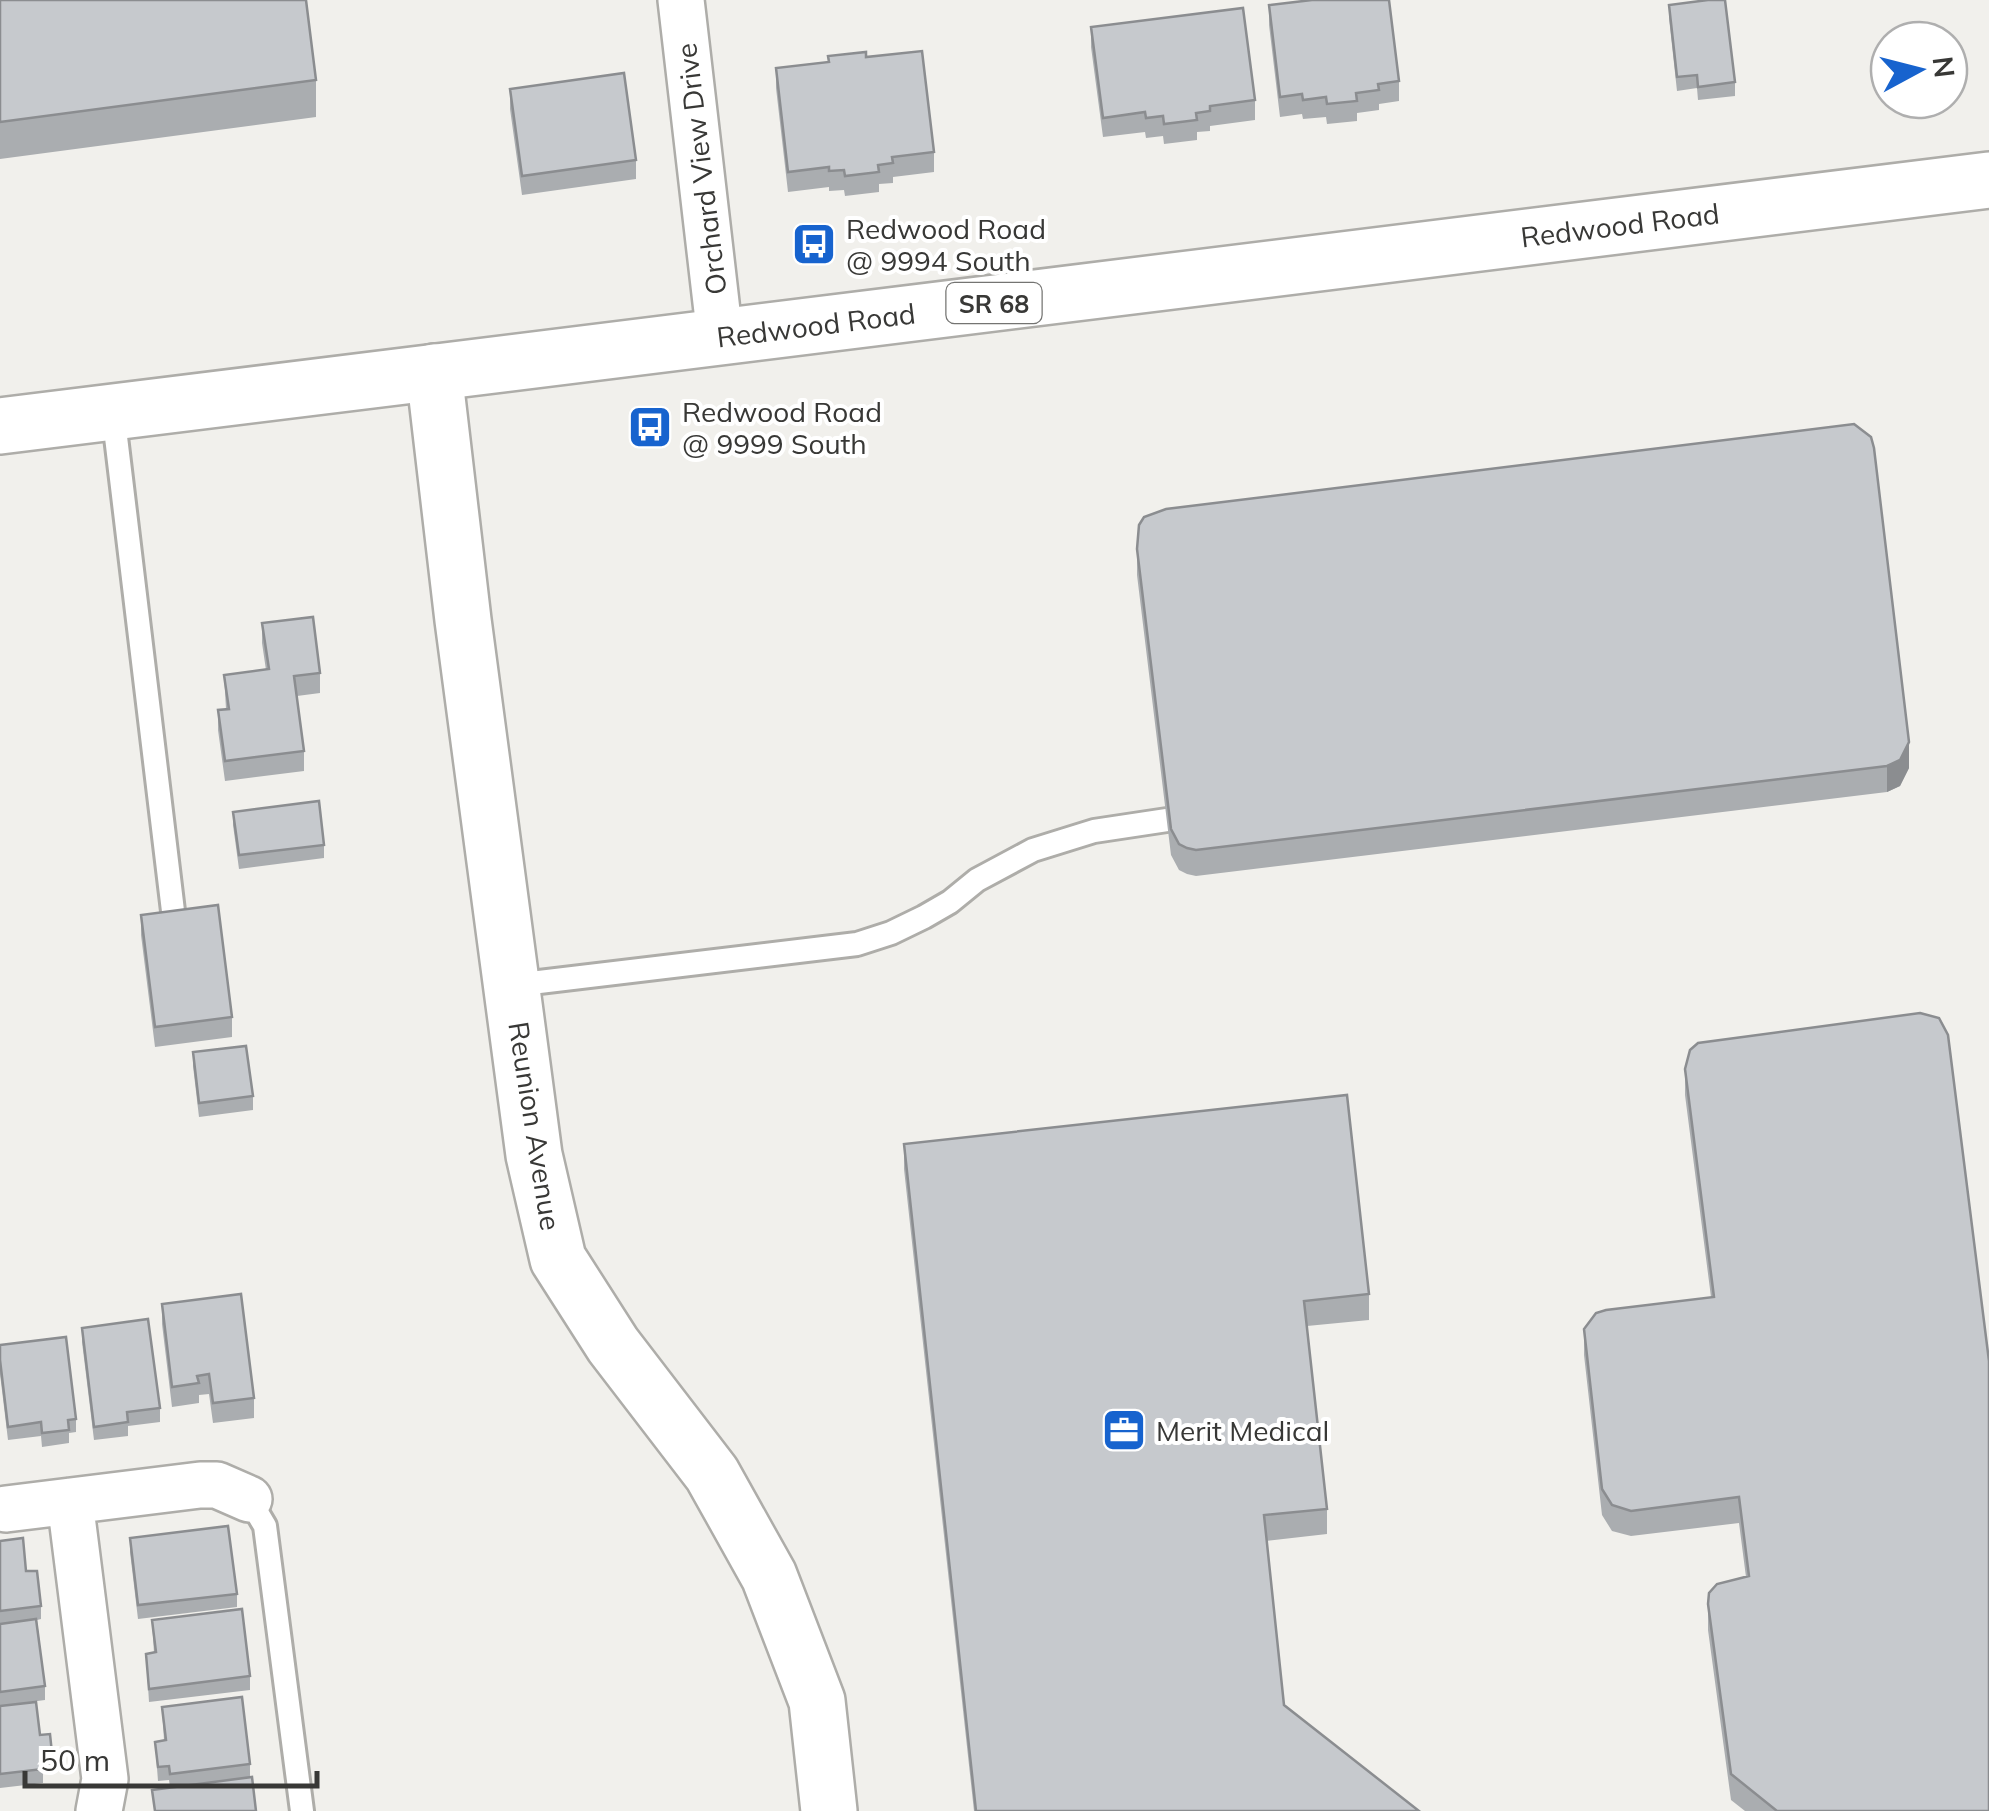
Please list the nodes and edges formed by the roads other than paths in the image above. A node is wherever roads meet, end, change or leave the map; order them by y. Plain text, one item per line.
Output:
1 (681, 0) edge
2 (1989, 180) edge
3 (720, 337) junction
4 (434, 372) junction
5 (114, 412) junction
6 (0, 426) edge
7 (1167, 820) edge
8 (173, 911) edge
9 (514, 985) junction
10 (249, 1499) joint
11 (70, 1502) junction
12 (6, 1509) dead end
13 (99, 1811) edge
14 (302, 1811) edge
15 (829, 1811) edge

1 - 3 street, Orchard View Drive
2 - 3 main road, Redwood Road / SR 68
3 - 4 main road, Redwood Road / SR 68
4 - 5 main road, Redwood Road / SR 68
4 - 9 main road, Reunion Avenue
5 - 6 main road, Redwood Road / SR 68
5 - 8 lane
7 - 9 lane
9 - 15 main road, Reunion Avenue
10 - 11 street
10 - 14 lane
11 - 12 street
11 - 13 street

